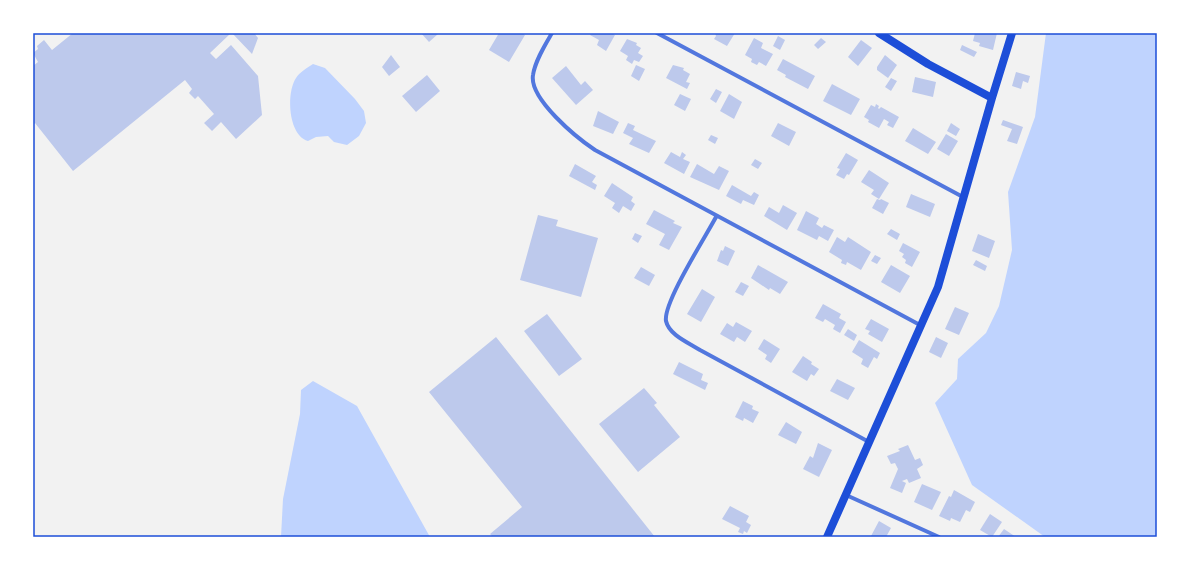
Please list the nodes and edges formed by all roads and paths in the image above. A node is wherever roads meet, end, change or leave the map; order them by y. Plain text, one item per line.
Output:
1 (552, 33) edge
2 (657, 33) edge
3 (879, 33) edge
4 (1012, 33) edge
5 (992, 98) junction
6 (964, 197) junction
7 (716, 217) junction
8 (920, 326) junction
9 (869, 442) junction
10 (846, 495) junction
11 (827, 537) edge
12 (939, 537) edge

1 - 7 street
2 - 6 street
3 - 5 main road
4 - 5 main road
5 - 6 main road
6 - 8 main road
7 - 8 street
7 - 9 street
8 - 9 main road
9 - 10 main road
10 - 11 main road
10 - 12 street

